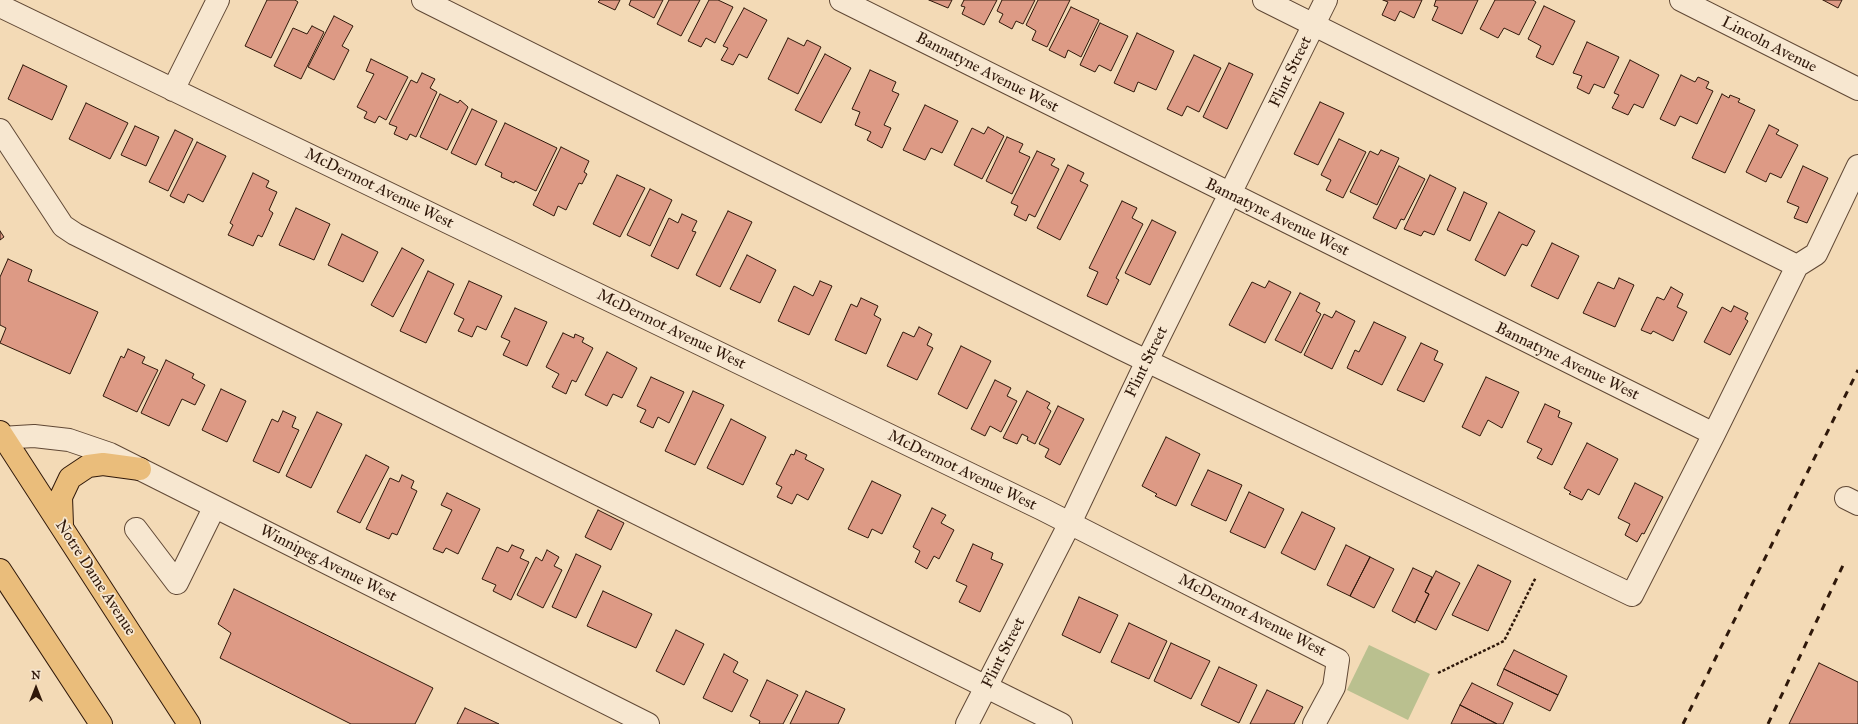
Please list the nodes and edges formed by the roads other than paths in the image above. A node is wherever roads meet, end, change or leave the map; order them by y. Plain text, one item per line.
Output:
1 (218, 0) edge
2 (424, 0) edge
3 (841, 0) edge
4 (1264, 0) edge
5 (1326, 0) edge
6 (1681, 0) edge
7 (0, 6) edge
8 (1314, 25) junction
9 (1858, 89) edge
10 (173, 90) junction
11 (0, 130) edge
12 (1858, 166) edge
13 (1230, 195) junction
14 (1797, 266) junction
15 (1147, 361) junction
16 (1714, 434) junction
17 (1, 436) edge
18 (140, 469) junction
19 (214, 508) junction
20 (1070, 524) junction
21 (62, 525) junction
22 (136, 529) dead end
23 (0, 570) edge
24 (986, 686) junction
25 (100, 724) edge
26 (189, 724) edge
27 (648, 724) edge
28 (967, 724) edge
29 (1061, 724) edge
30 (1314, 724) edge

1 - 10 street
2 - 15 street
3 - 13 street, Bannatyne Avenue West
4 - 8 street
5 - 8 street, Flint Street
6 - 9 street, Lincoln Avenue
7 - 10 street, McDermot Avenue West
8 - 13 street, Flint Street
8 - 14 street
10 - 20 street, McDermot Avenue West
11 - 24 street
12 - 14 street
13 - 15 street, Flint Street
13 - 16 street, Bannatyne Avenue West
14 - 16 street
15 - 16 street
15 - 20 street, Flint Street
17 - 18 street, Winnipeg Avenue West
17 - 21 main road, Notre Dame Avenue
18 - 19 street, Winnipeg Avenue West
18 - 21 main road
19 - 22 street
19 - 27 street, Winnipeg Avenue West
20 - 24 street, Flint Street
20 - 30 street, McDermot Avenue West
21 - 26 main road, Notre Dame Avenue
23 - 25 main road
24 - 28 street, Flint Street
24 - 29 street

